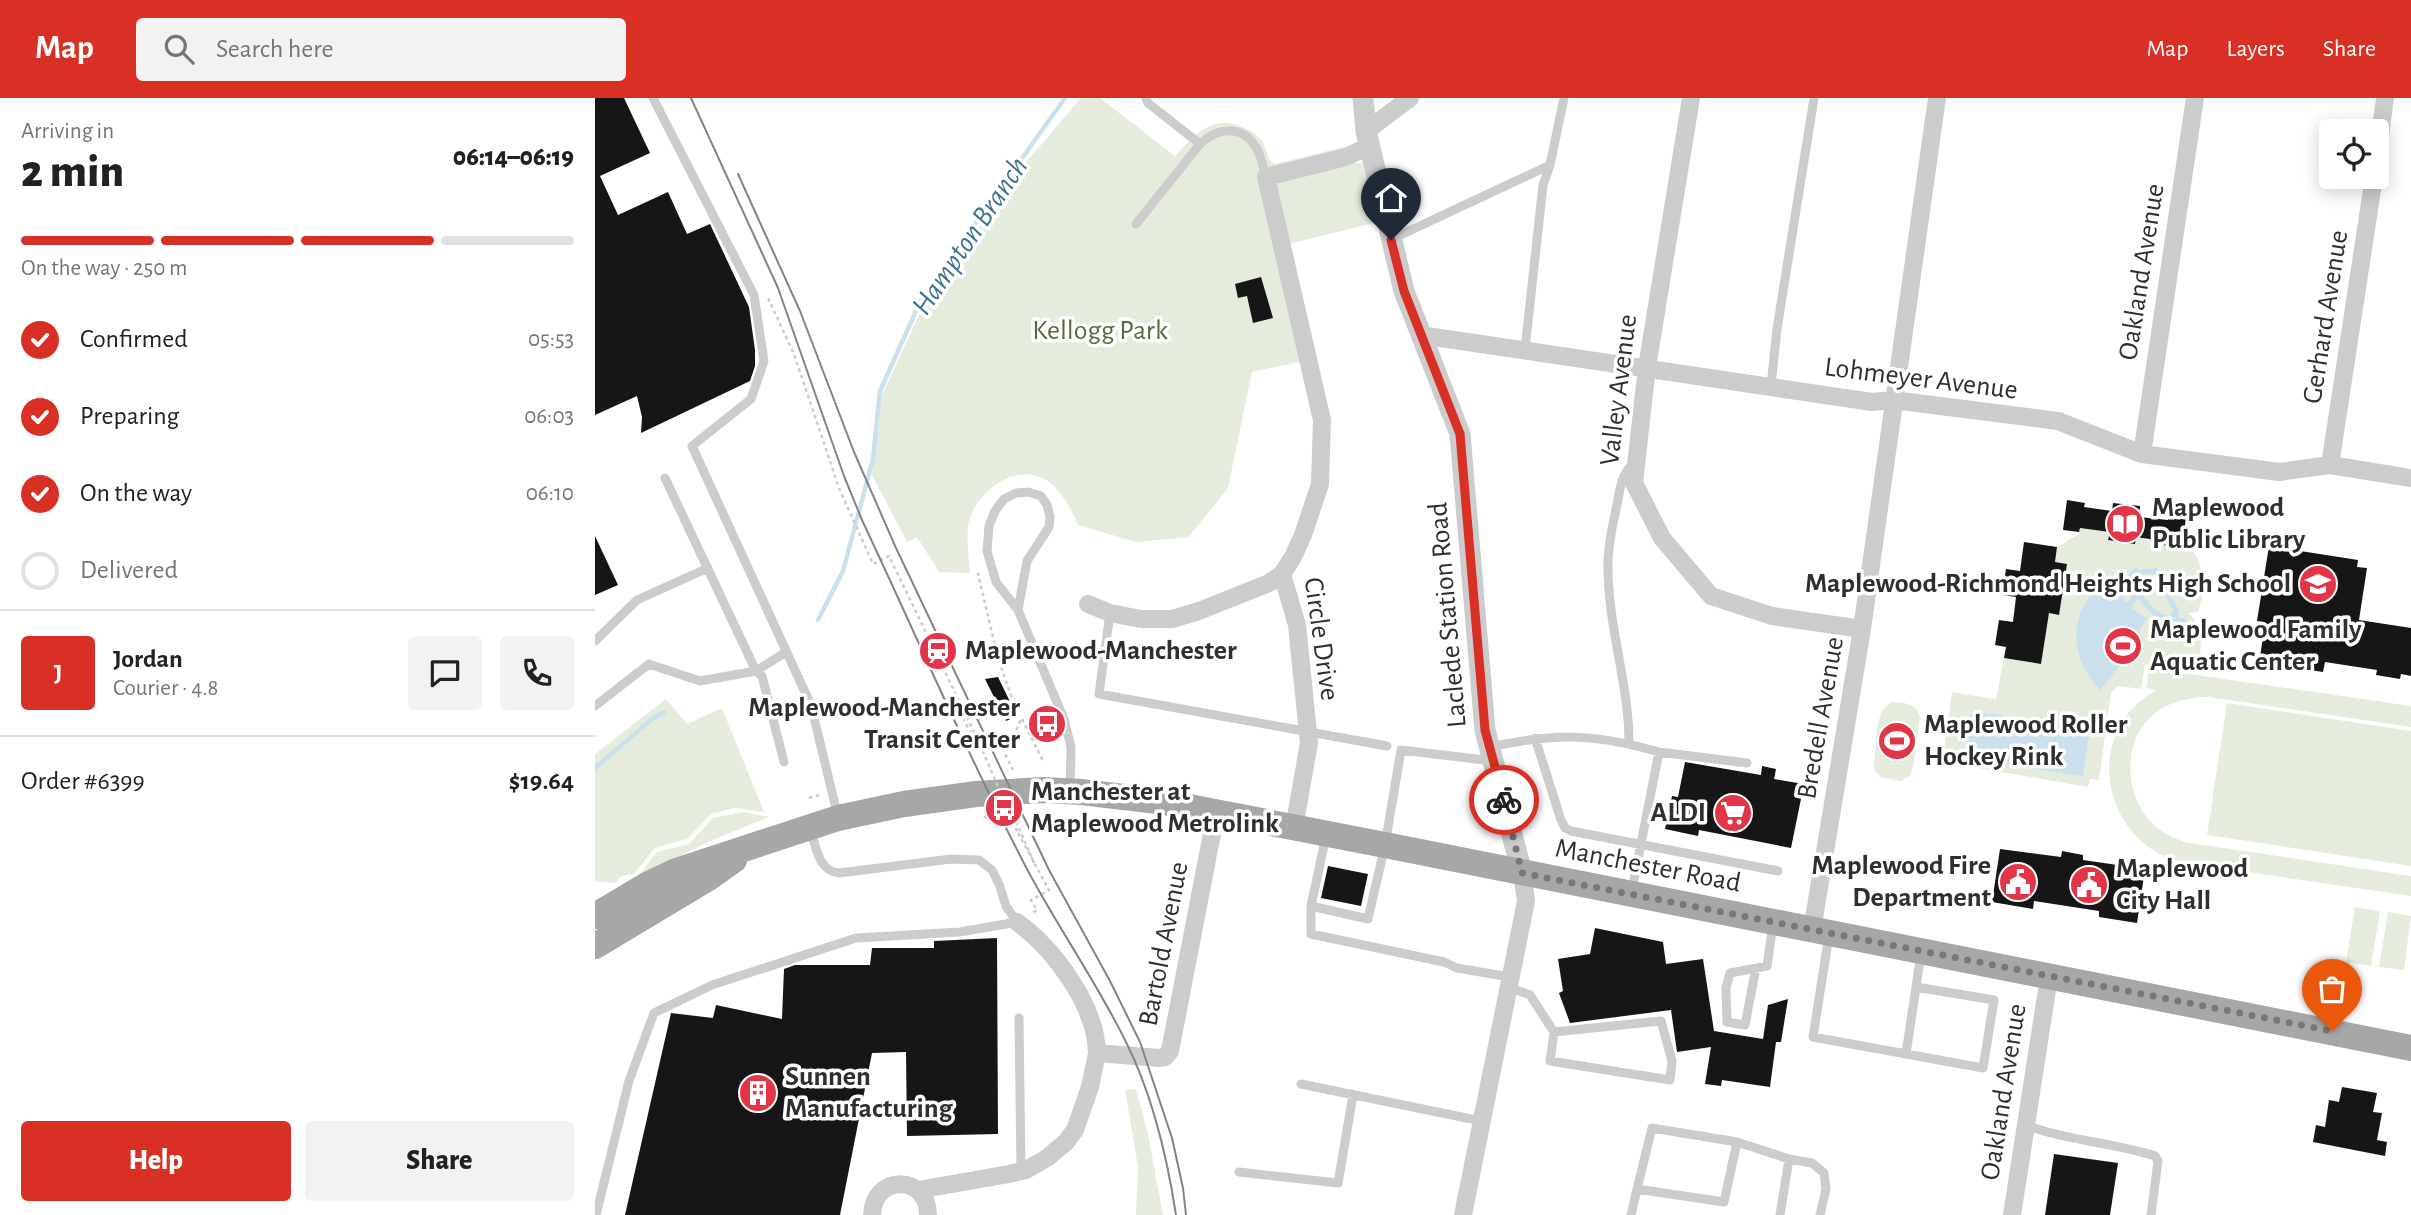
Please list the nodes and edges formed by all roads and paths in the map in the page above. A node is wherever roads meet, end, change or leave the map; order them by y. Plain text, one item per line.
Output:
1 (653, 98) edge
2 (1146, 98) edge
3 (1363, 98) edge
4 (1410, 98) edge
5 (1564, 98) edge
6 (1691, 98) edge
7 (1814, 98) edge
8 (1937, 98) edge
9 (2195, 98) edge
10 (2385, 98) edge
11 (2382, 119) edge
12 (1368, 138) junction
13 (1200, 144) junction
14 (1550, 165) junction
15 (1266, 177) junction
16 (2372, 189) edge
17 (1136, 225) dead end
18 (1391, 240) junction
19 (754, 295) junction
20 (1420, 335) junction
21 (1525, 349) junction
22 (1647, 367) junction
23 (1771, 386) junction
24 (1893, 400) junction
25 (2142, 454) junction
26 (1636, 463) junction
27 (2330, 465) junction
28 (666, 478) dead end
29 (2411, 478) edge
30 (708, 568) junction
31 (992, 572) junction
32 (1282, 574) junction
33 (1087, 604) dead end
34 (1018, 610) junction
35 (1110, 614) junction
36 (1862, 629) junction
37 (595, 641) edge
38 (786, 652) junction
39 (756, 671) junction
40 (595, 706) edge
41 (964, 710) junction
42 (1020, 716) junction
43 (1308, 731) junction
44 (1535, 738) junction
45 (1000, 743) junction
46 (1629, 743) junction
47 (1387, 746) dead end
48 (983, 750) junction
49 (1659, 752) junction
50 (1491, 754) junction
51 (784, 762) dead end
52 (1044, 763) dead end
53 (1747, 763) dead end
54 (1013, 771) dead end
55 (1070, 791) junction
56 (820, 795) dead end
57 (809, 798) dead end
58 (982, 811) dead end
59 (1216, 813) junction
60 (838, 818) junction
61 (810, 827) junction
62 (1294, 828) junction
63 (1326, 834) junction
64 (1385, 845) junction
65 (1640, 846) junction
66 (749, 849) junction
67 (1034, 863) junction
68 (1779, 872) dead end
69 (1522, 873) junction
70 (1631, 894) junction
71 (1311, 906) junction
72 (595, 916) edge
73 (1022, 919) junction
74 (1773, 922) junction
75 (1821, 932) junction
76 (595, 946) edge
77 (1921, 952) junction
78 (1756, 968) junction
79 (2049, 977) junction
80 (1509, 982) junction
81 (1916, 987) junction
82 (1019, 1018) dead end
83 (1554, 1032) junction
84 (2411, 1048) edge
85 (1097, 1053) junction
86 (1906, 1054) junction
87 (1301, 1084) dead end
88 (1353, 1095) junction
89 (1481, 1121) junction
90 (2026, 1125) junction
91 (1737, 1142) junction
92 (1789, 1159) junction
93 (1021, 1171) junction
94 (1239, 1172) dead end
95 (1637, 1189) junction
96 (918, 1190) junction
97 (596, 1215) edge
98 (872, 1215) edge
99 (928, 1215) edge
100 (1462, 1215) edge
101 (1631, 1215) edge
102 (1780, 1215) edge
103 (1821, 1215) edge
104 (2012, 1215) edge
105 (2151, 1215) edge

1 - 19 lane
2 - 13 lane
3 - 12 street, Laclede Station Road
4 - 12 street
5 - 14 lane
6 - 22 street, Valley Avenue
7 - 23 lane
8 - 24 street, Bredell Avenue
9 - 25 street, Oakland Avenue
10 - 11 street
12 - 15 street
12 - 18 street, Laclede Station Road
13 - 15 lane
13 - 17 lane
14 - 18 lane
14 - 21 lane
15 - 32 street, Circle Drive
16 - 27 street, Gerhard Avenue
18 - 20 street, Laclede Station Road
19 - 38 lane
19 - 41 path
20 - 21 street, Lohmeyer Avenue
20 - 50 street, Laclede Station Road
21 - 22 street, Lohmeyer Avenue
22 - 23 street, Lohmeyer Avenue
22 - 26 street, Valley Avenue
23 - 24 street, Lohmeyer Avenue
24 - 25 street, Lohmeyer Avenue
24 - 36 street, Bredell Avenue
25 - 27 street, Lohmeyer Avenue
26 - 36 street, Valley Avenue
26 - 46 lane
27 - 29 street, Lohmeyer Avenue
28 - 30 lane
30 - 37 lane
30 - 39 lane
31 - 34 lane
31 - 34 lane
31 - 42 path
32 - 35 street
32 - 43 street, Circle Drive
33 - 35 street
34 - 55 lane
35 - 43 lane
36 - 75 street, Bredell Avenue
38 - 39 lane
38 - 60 lane
39 - 40 lane
39 - 51 lane
41 - 45 path
41 - 48 path, bridge
42 - 45 path
42 - 52 path
43 - 47 lane
43 - 62 street, Circle Drive
44 - 46 lane
44 - 50 lane
44 - 65 lane
45 - 48 path
45 - 54 path
46 - 49 lane
48 - 67 path, bridge
49 - 53 lane
49 - 65 lane
50 - 64 lane
50 - 69 street, Laclede Station Road
55 - 59 main road, Manchester Road
55 - 60 main road, Manchester Road
56 - 57 path
58 - 67 path
59 - 62 main road, Manchester Road
59 - 85 street, Bartold Avenue
60 - 61 main road, Manchester Road
61 - 66 main road, Manchester Road
61 - 73 lane
62 - 63 main road, Manchester Road
63 - 64 main road, Manchester Road
63 - 71 lane
64 - 69 main road, Manchester Road
64 - 71 lane
65 - 68 lane
65 - 70 lane
66 - 72 main road, Manchester Road
66 - 76 main road, Manchester Road
67 - 73 path
69 - 70 main road, Manchester Road
69 - 80 street, Laclede Station Road
70 - 74 main road, Manchester Road
71 - 80 lane
73 - 85 street, Bartold Avenue
73 - 97 lane
74 - 75 main road, Manchester Road
74 - 78 lane
75 - 77 main road, Manchester Road
75 - 86 lane
77 - 79 main road, Manchester Road
77 - 81 lane
78 - 78 lane
79 - 84 main road, Manchester Road
79 - 90 street, Oakland Avenue
80 - 83 lane
80 - 89 street, Laclede Station Road
81 - 86 lane
81 - 86 lane
82 - 93 lane
83 - 83 lane
85 - 93 street, Bartold Avenue
87 - 88 lane
88 - 89 lane
88 - 94 lane
89 - 100 street, Laclede Station Road
90 - 104 street, Oakland Avenue
90 - 105 lane
91 - 92 lane
91 - 95 lane
91 - 95 lane
92 - 102 lane
92 - 103 lane
93 - 96 street, Bartold Avenue
95 - 101 lane
96 - 98 street, Bartold Avenue
96 - 99 street

